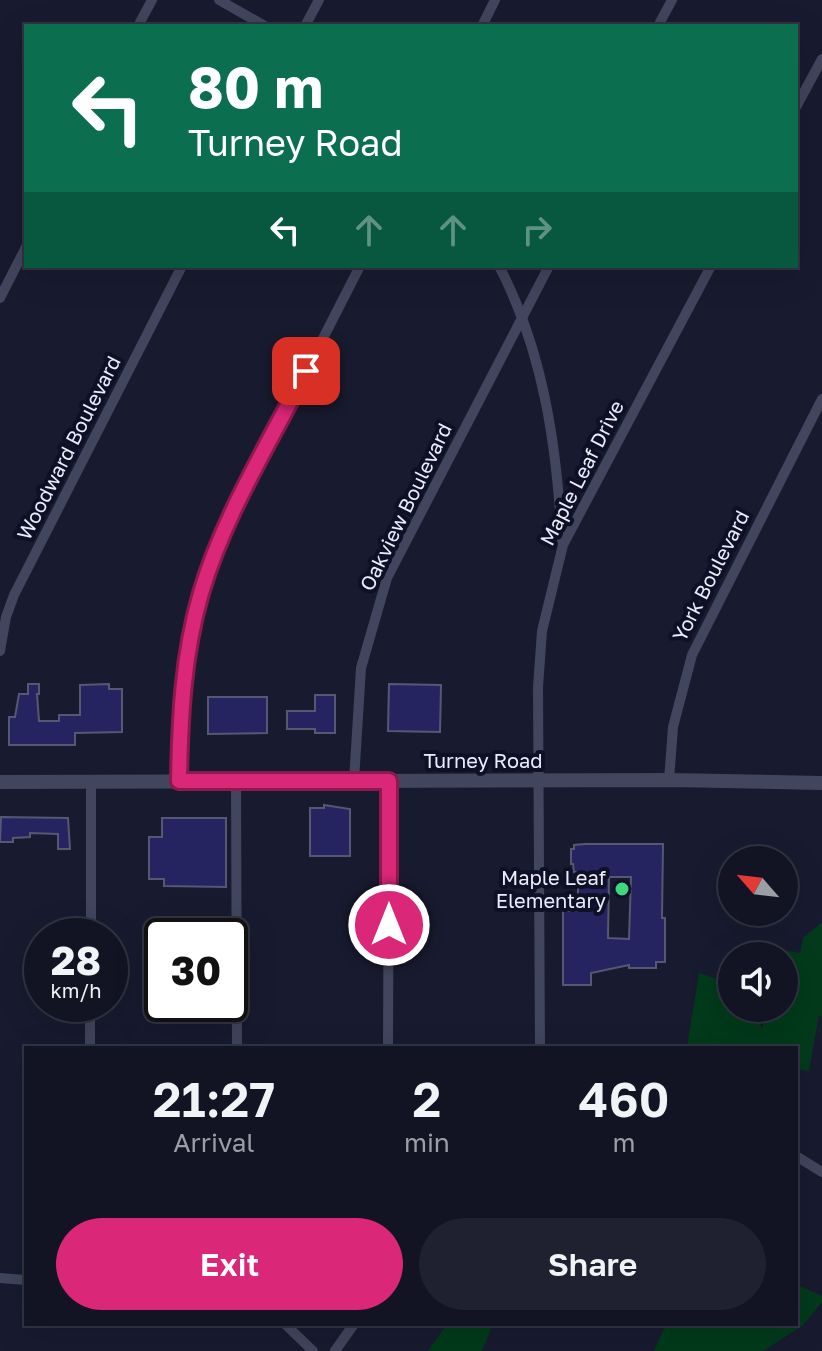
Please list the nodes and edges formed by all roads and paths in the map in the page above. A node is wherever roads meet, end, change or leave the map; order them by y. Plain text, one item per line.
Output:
1 (152, 0) edge
2 (219, 0) edge
3 (319, 0) edge
4 (495, 0) edge
5 (672, 0) edge
6 (139, 24) edge
7 (261, 24) edge
8 (306, 24) edge
9 (483, 24) edge
10 (659, 24) edge
11 (822, 59) edge
12 (798, 103) edge
13 (24, 251) edge
14 (181, 268) edge
15 (359, 268) edge
16 (500, 268) edge
17 (548, 268) edge
18 (710, 268) edge
19 (0, 298) edge
20 (523, 315) junction
21 (822, 399) edge
22 (563, 545) junction
23 (0, 651) edge
24 (669, 780) junction
25 (179, 781) junction
26 (354, 781) junction
27 (389, 781) junction
28 (538, 781) junction
29 (0, 782) edge
30 (91, 782) junction
31 (236, 783) junction
32 (822, 783) edge
33 (91, 918) edge
34 (90, 1022) edge
35 (90, 1046) edge
36 (237, 1046) edge
37 (388, 1046) edge
38 (540, 1046) edge
39 (798, 1157) edge
40 (822, 1172) edge
41 (0, 1278) edge
42 (24, 1280) edge
43 (287, 1326) edge
44 (353, 1326) edge
45 (313, 1351) edge
46 (335, 1351) edge

1 - 6 street
2 - 7 street
3 - 8 street
4 - 9 street
5 - 10 street
11 - 12 street
13 - 19 street
14 - 23 street, Woodward Boulevard
15 - 25 street
16 - 20 street
17 - 20 street, Oakview Boulevard
18 - 22 street, Maple Leaf Drive
20 - 22 street
20 - 26 street, Oakview Boulevard
21 - 24 street, York Boulevard
22 - 28 street, Maple Leaf Drive
24 - 28 main road, Turney Road
24 - 32 main road, Turney Road
25 - 30 main road, Turney Road
25 - 31 main road, Turney Road
26 - 27 main road, Turney Road
26 - 31 main road, Turney Road
27 - 28 main road, Turney Road
27 - 37 street
28 - 38 street, Maple Leaf Drive
29 - 30 main road, Turney Road
30 - 33 street
31 - 36 street
34 - 35 street
39 - 40 street
41 - 42 street
43 - 45 street
44 - 46 street

